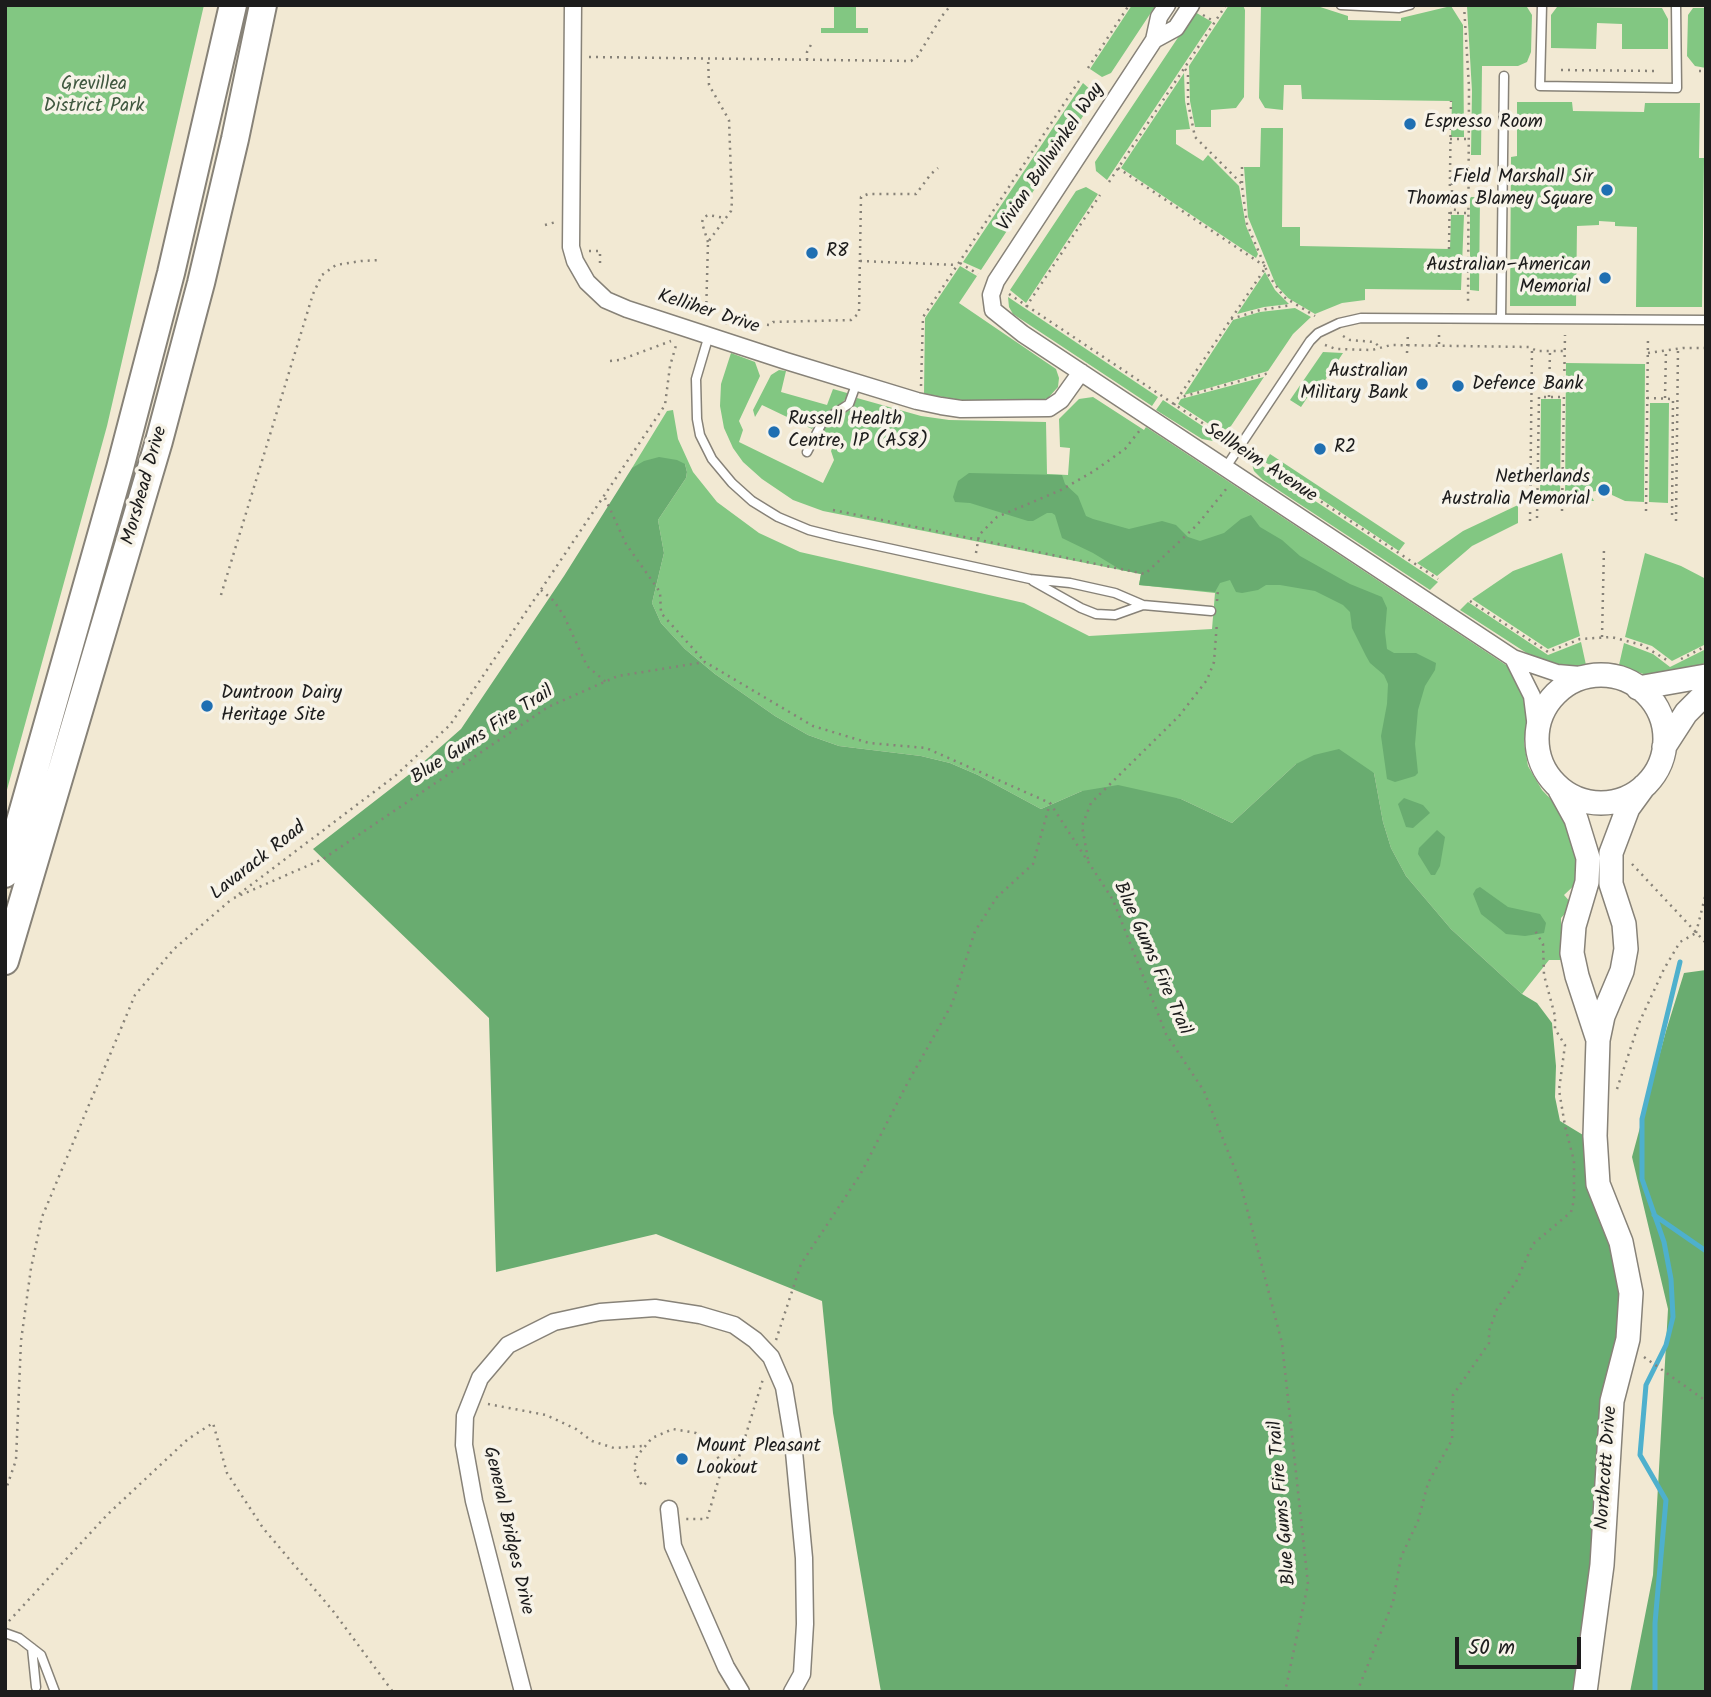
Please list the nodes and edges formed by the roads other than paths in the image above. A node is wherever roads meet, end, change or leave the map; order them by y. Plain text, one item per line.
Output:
1 (233, 5) edge
2 (263, 5) edge
3 (572, 5) edge
4 (1167, 5) edge
5 (1341, 5) edge
6 (1410, 5) edge
7 (1542, 5) edge
8 (1676, 5) edge
9 (1194, 8) edge
10 (1154, 40) junction
11 (1504, 76) dead end
12 (991, 301) joint
13 (1501, 319) junction
14 (1706, 320) edge
15 (710, 329) junction
16 (1081, 372) junction
17 (856, 382) junction
18 (807, 452) dead end
19 (1231, 471) junction
20 (1030, 579) junction
21 (1143, 606) junction
22 (1215, 611) road end
23 (1513, 658) junction
24 (1592, 676) junction
25 (1706, 676) edge
26 (1638, 688) junction
27 (1706, 693) edge
28 (1537, 736) junction
29 (1664, 747) junction
30 (1558, 786) junction
31 (1644, 786) junction
32 (5, 874) edge
33 (5, 961) edge
34 (1598, 1040) junction
35 (670, 1514) road end
36 (5, 1633) edge
37 (32, 1648) junction
38 (36, 1687) dead end
39 (55, 1692) edge
40 (523, 1692) edge
41 (741, 1692) edge
42 (792, 1692) edge
43 (1585, 1692) edge

1 - 32 main road, Morshead Drive
2 - 33 main road, Morshead Drive
3 - 15 street, Kelliher Drive
4 - 10 street, Vivian Bullwinkel Way
5 - 6 lane
7 - 8 lane
9 - 10 street, Vivian Bullwinkel Way
10 - 12 street, Vivian Bullwinkel Way
11 - 13 lane
12 - 16 street, Sellheim Avenue
13 - 14 lane
13 - 19 lane
15 - 17 street, Kelliher Drive
15 - 20 lane
16 - 17 street, Kelliher Drive
16 - 19 street, Sellheim Avenue
17 - 18 lane
19 - 23 street, Sellheim Avenue
20 - 21 lane
20 - 21 lane
21 - 22 lane
23 - 24 street, Sellheim Avenue
23 - 28 street, Sellheim Avenue
24 - 26 street
24 - 28 street
25 - 26 street
26 - 29 street
27 - 29 street
28 - 30 street
29 - 31 street
30 - 31 street
30 - 34 street, Northcott Drive
31 - 34 street, Northcott Drive
34 - 43 street, Northcott Drive
35 - 41 street
36 - 37 lane
37 - 38 lane
37 - 39 lane
40 - 42 street, General Bridges Drive

